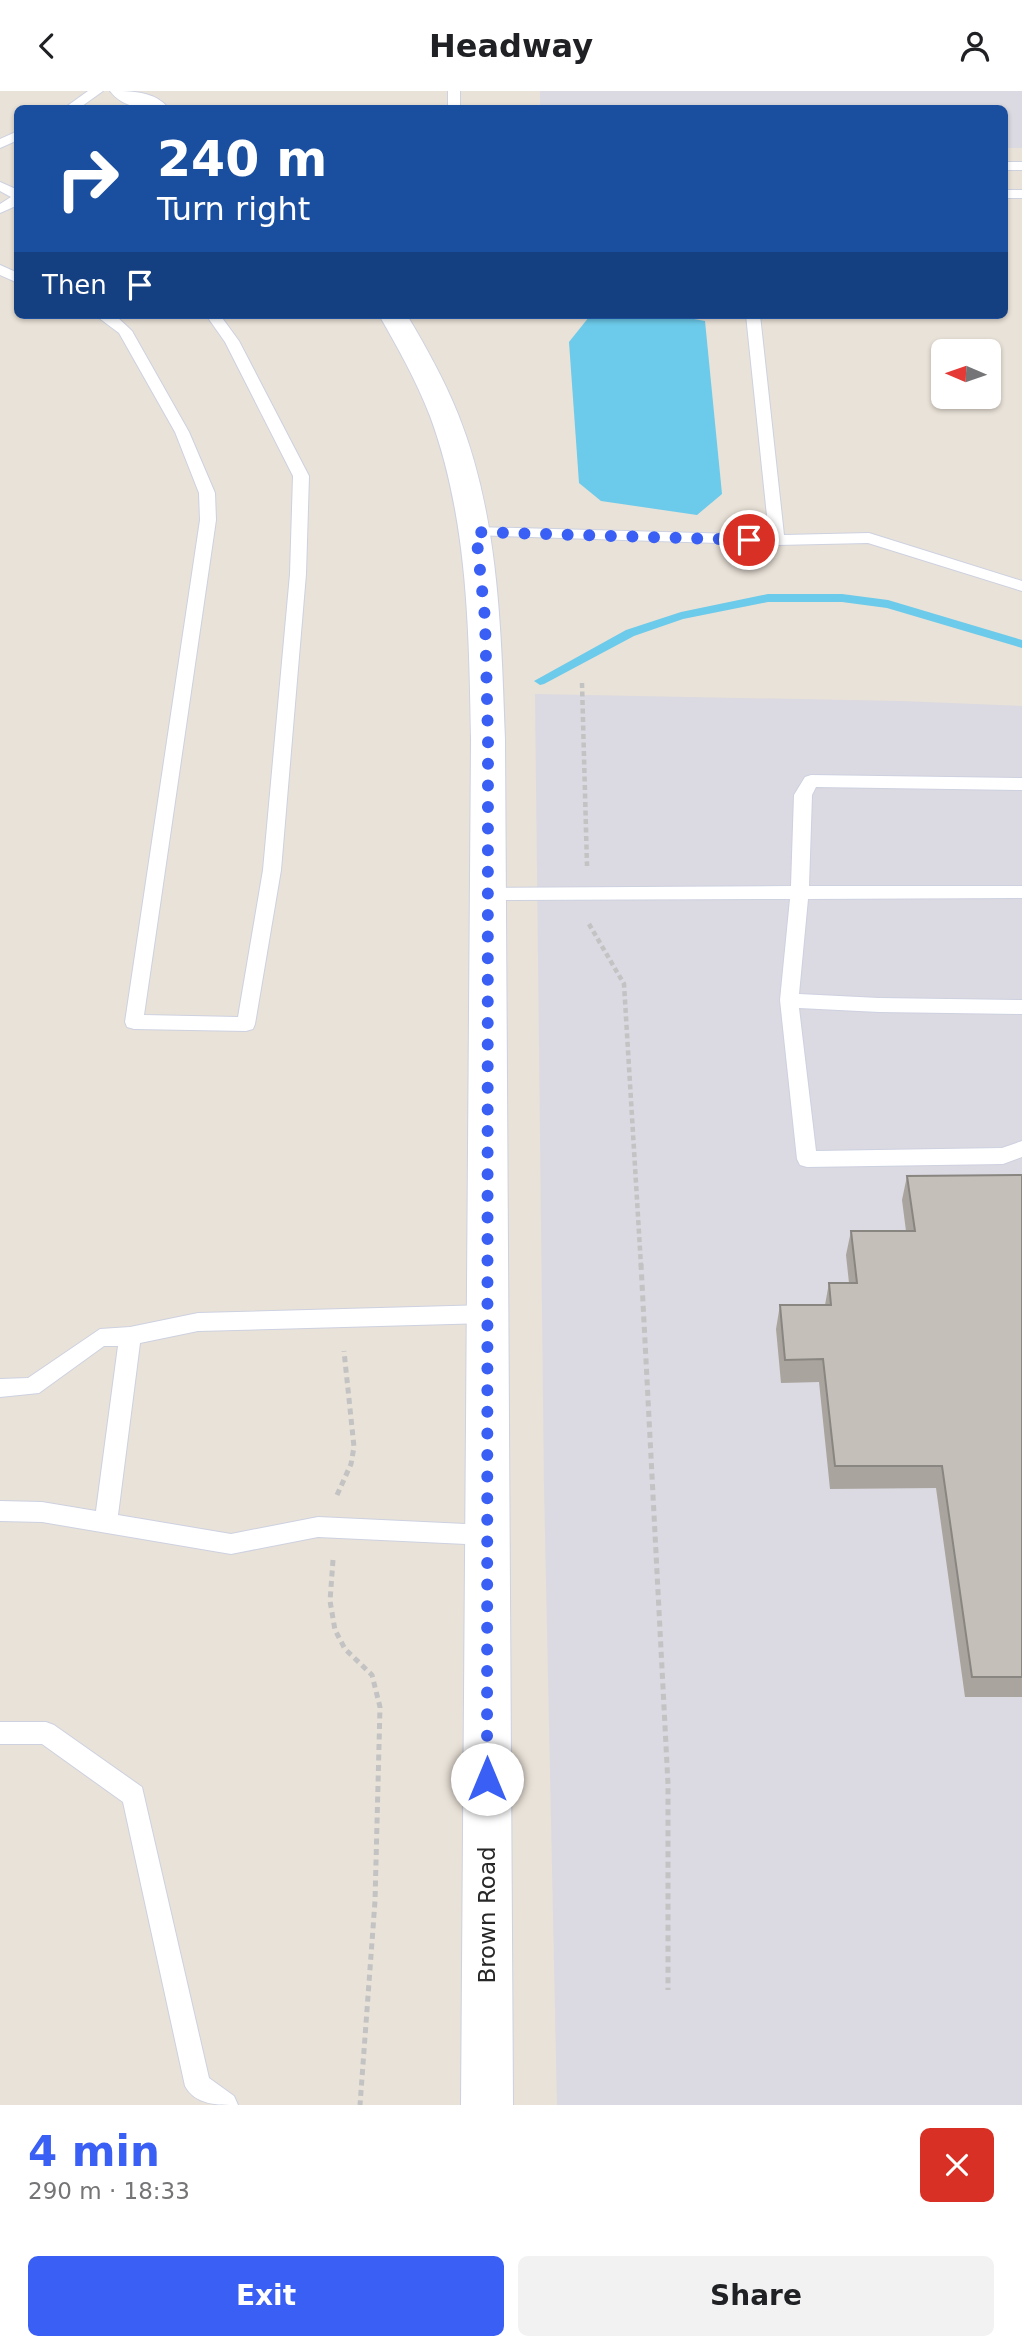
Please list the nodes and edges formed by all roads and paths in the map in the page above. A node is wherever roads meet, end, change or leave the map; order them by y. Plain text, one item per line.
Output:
1 (97, 91) edge
2 (123, 91) edge
3 (75, 105) edge
4 (149, 105) edge
5 (111, 319) edge
6 (217, 319) edge
7 (395, 319) edge
8 (753, 319) edge
9 (476, 532) junction
10 (776, 540) junction
11 (1022, 586) edge
12 (582, 683) dead end
13 (1022, 784) edge
14 (1022, 892) edge
15 (800, 893) junction
16 (488, 894) junction
17 (588, 894) junction
18 (789, 1000) junction
19 (1022, 1007) edge
20 (1022, 1149) edge
21 (487, 1314) junction
22 (346, 1318) junction
23 (130, 1336) junction
24 (0, 1388) edge
25 (0, 1511) edge
26 (106, 1523) junction
27 (336, 1528) junction
28 (487, 1535) junction
29 (0, 1733) edge
30 (668, 1990) dead end
31 (225, 2105) edge
32 (360, 2105) edge
33 (487, 2105) edge

1 - 3 lane
2 - 4 main road
5 - 6 lane
7 - 9 main road, Brown Road
8 - 10 lane
9 - 10 lane
9 - 16 main road, Brown Road
10 - 11 lane
12 - 17 path
13 - 15 lane
14 - 15 lane
15 - 17 lane
15 - 18 lane
16 - 17 lane
16 - 21 main road, Brown Road
17 - 30 path
18 - 19 lane
18 - 20 lane
21 - 22 lane
21 - 28 main road, Brown Road
22 - 23 lane
22 - 27 path
23 - 24 lane
23 - 26 lane
25 - 26 lane
26 - 27 lane
27 - 28 lane
27 - 32 path
28 - 33 main road, Brown Road
29 - 31 lane

